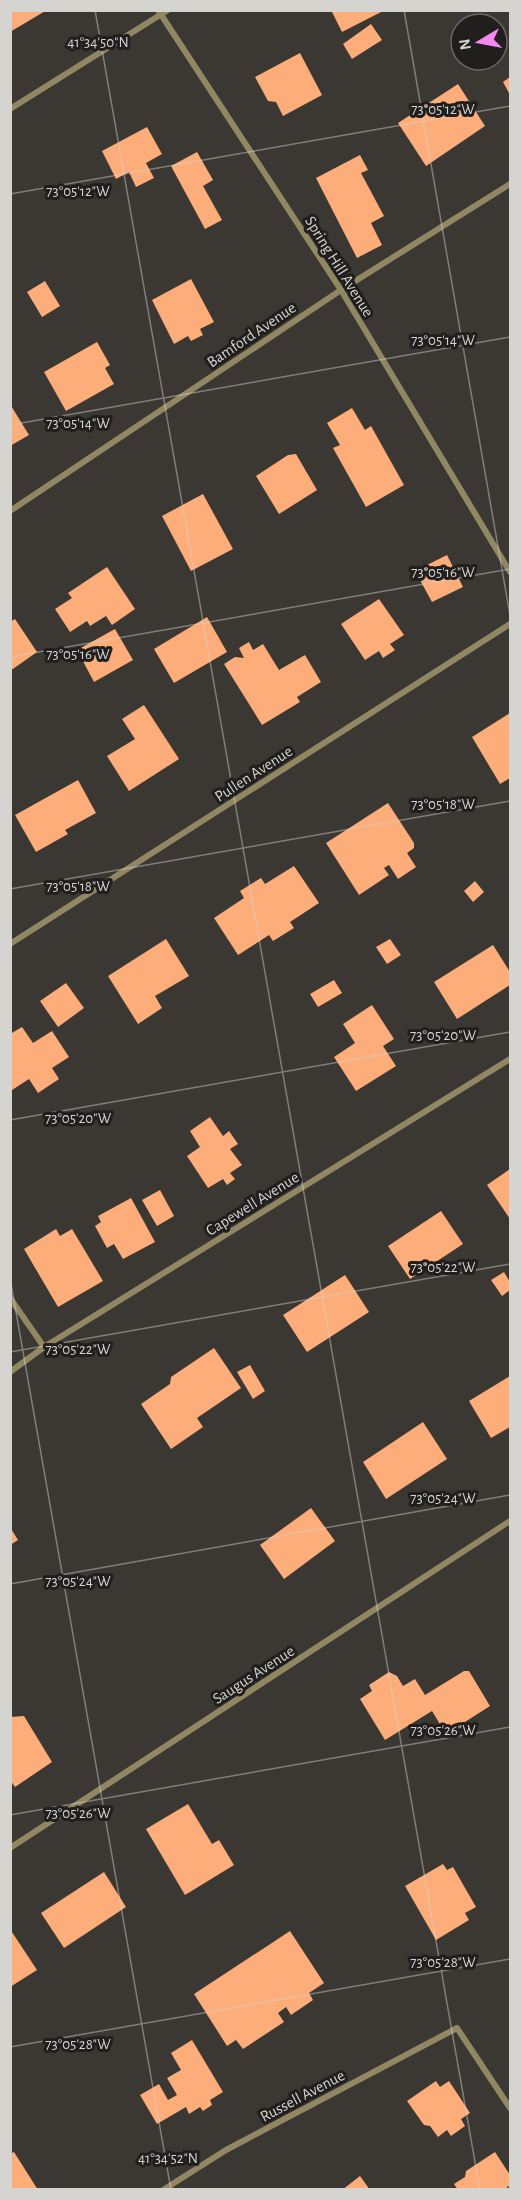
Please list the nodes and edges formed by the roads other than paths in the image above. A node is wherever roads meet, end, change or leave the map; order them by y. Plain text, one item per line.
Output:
1 (168, 10) edge
2 (160, 13) edge
3 (10, 109) edge
4 (510, 184) edge
5 (341, 290) junction
6 (10, 512) edge
7 (510, 572) edge
8 (510, 624) edge
9 (10, 944) edge
10 (510, 1059) edge
11 (10, 1298) edge
12 (44, 1347) junction
13 (10, 1372) edge
14 (510, 1521) edge
15 (10, 1848) edge
16 (510, 2108) edge
17 (163, 2190) edge

1 - 2 street
2 - 3 street
2 - 5 street, Spring Hill Avenue
4 - 5 street, Bamford Avenue
5 - 6 street, Bamford Avenue
5 - 7 street, Spring Hill Avenue
8 - 9 street, Pullen Avenue
10 - 12 street, Capewell Avenue
11 - 12 street
12 - 13 street, Capewell Avenue
14 - 15 street, Saugus Avenue
16 - 17 street, Russell Avenue

